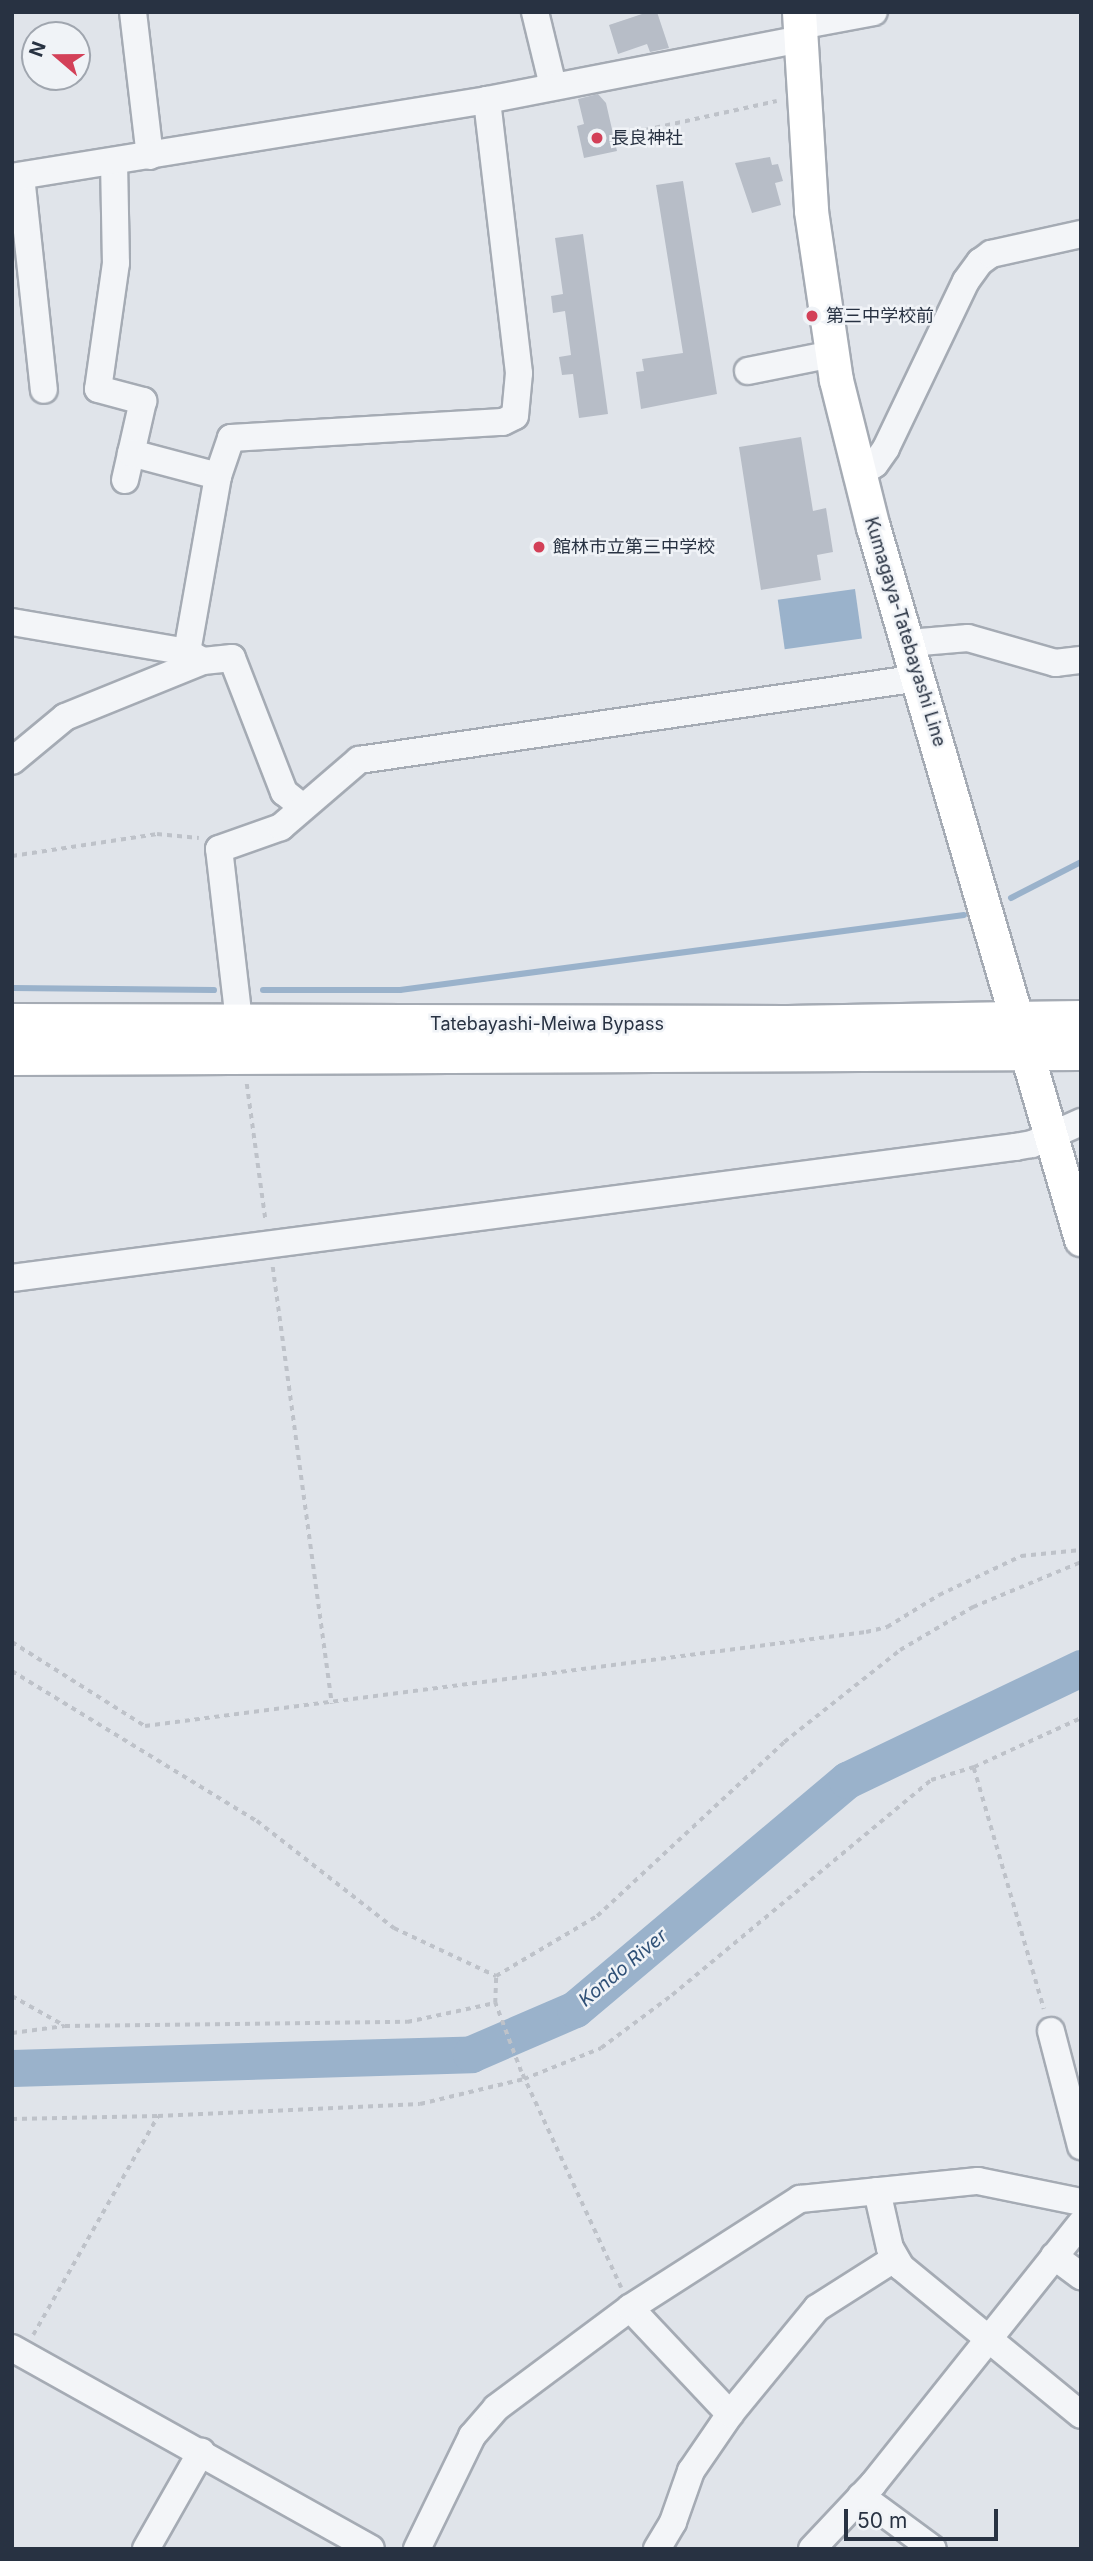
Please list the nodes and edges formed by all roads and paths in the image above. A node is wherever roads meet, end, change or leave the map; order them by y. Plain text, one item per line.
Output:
1 (133, 12) edge
2 (535, 12) edge
3 (874, 12) edge
4 (799, 26) edge
5 (553, 86) junction
6 (803, 96) junction
7 (487, 100) junction
8 (636, 132) dead end
9 (150, 156) junction
10 (114, 161) junction
11 (17, 176) edge
12 (1081, 234) edge
13 (832, 354) junction
14 (748, 371) dead end
15 (44, 390) dead end
16 (131, 453) junction
17 (859, 475) junction
18 (218, 477) junction
19 (125, 480) dead end
20 (12, 622) edge
21 (909, 643) junction
22 (195, 657) junction
23 (1081, 660) edge
24 (919, 678) junction
25 (12, 761) edge
26 (301, 806) junction
27 (219, 849) junction
28 (12, 856) edge
29 (1081, 1020) edge
30 (12, 1023) edge
31 (1024, 1036) junction
32 (241, 1038) junction
33 (1081, 1051) edge
34 (12, 1056) edge
35 (1067, 1129) edge
36 (1081, 1239) edge
37 (270, 1245) junction
38 (12, 1278) edge
39 (1081, 1550) edge
40 (1081, 1562) edge
41 (12, 1642) edge
42 (12, 1671) edge
43 (332, 1704) junction
44 (1081, 1718) edge
45 (974, 1767) junction
46 (496, 1976) junction
47 (12, 1996) edge
48 (495, 2003) junction
49 (65, 2026) junction
50 (1051, 2031) joint
51 (12, 2033) edge
52 (524, 2079) junction
53 (158, 2116) junction
54 (12, 2119) edge
55 (1081, 2146) edge
56 (877, 2191) junction
57 (1081, 2202) edge
58 (1081, 2223) edge
59 (1054, 2256) junction
60 (894, 2259) junction
61 (1081, 2276) edge
62 (630, 2308) junction
63 (985, 2340) junction
64 (18, 2350) edge
65 (730, 2414) junction
66 (1081, 2415) edge
67 (201, 2452) junction
68 (861, 2496) junction
69 (146, 2549) edge
70 (371, 2549) edge
71 (417, 2549) edge
72 (657, 2549) edge
73 (812, 2549) edge
74 (933, 2549) edge

1 - 9 street
2 - 5 street
3 - 4 street
4 - 5 street
4 - 6 main road, Kumagaya-Tatebayashi Line
5 - 7 street
6 - 8 path
6 - 13 main road, Kumagaya-Tatebayashi Line
7 - 9 street
7 - 18 street
9 - 10 street
10 - 11 street
10 - 16 street
11 - 15 street
12 - 17 street
13 - 14 street
13 - 17 main road, Kumagaya-Tatebayashi Line
16 - 18 street
16 - 19 street
17 - 21 main road, Kumagaya-Tatebayashi Line
18 - 22 street
20 - 22 street
21 - 23 street
21 - 24 main road, Kumagaya-Tatebayashi Line
22 - 25 street
22 - 26 street
24 - 26 street
24 - 31 main road, Kumagaya-Tatebayashi Line
26 - 27 street
27 - 28 path
27 - 32 street
29 - 31 highway, Tatebayashi-Meiwa Bypass
30 - 32 highway, Tatebayashi-Meiwa Bypass
31 - 32 highway, Tatebayashi-Meiwa Bypass
31 - 33 highway, Tatebayashi-Meiwa Bypass
31 - 35 main road, Kumagaya-Tatebayashi Line
32 - 34 highway, Tatebayashi-Meiwa Bypass
32 - 37 path
35 - 36 main road, Kumagaya-Tatebayashi Line
35 - 37 street
37 - 38 street
37 - 43 path
39 - 43 path
40 - 46 path
41 - 43 path
42 - 46 path
44 - 45 path
45 - 50 path
45 - 52 path
46 - 48 path
47 - 49 path
48 - 49 path
48 - 52 path
49 - 51 path
50 - 55 street
52 - 53 path
52 - 62 path
53 - 54 path
53 - 64 path
56 - 57 street
56 - 60 street
56 - 62 street
58 - 59 street
59 - 61 street
59 - 63 street
60 - 63 street
60 - 65 street
62 - 65 street
62 - 71 street
63 - 66 street
63 - 68 street
64 - 67 street
65 - 72 street
67 - 69 street
67 - 70 street
68 - 73 street
68 - 74 street

